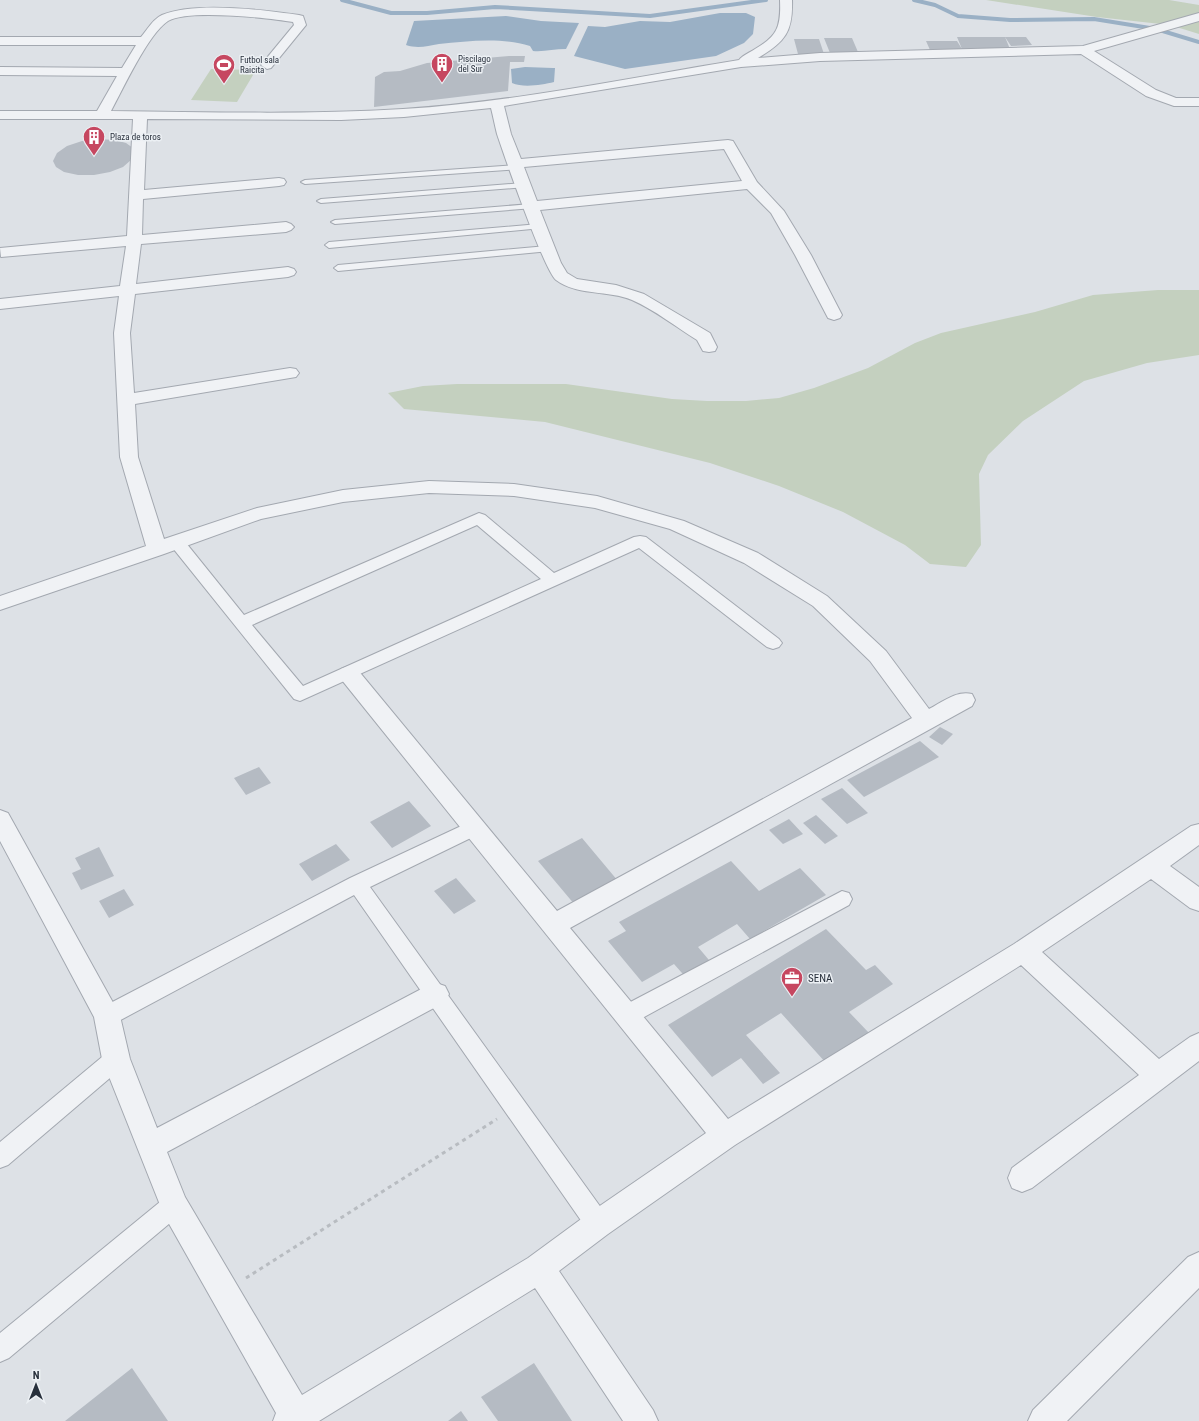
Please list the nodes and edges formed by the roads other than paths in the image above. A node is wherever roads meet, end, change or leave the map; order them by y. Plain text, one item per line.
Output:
1 (786, 0) edge
2 (1199, 17) edge
3 (0, 41) edge
4 (145, 41) junction
5 (1084, 50) junction
6 (741, 63) junction
7 (267, 65) dead end
8 (0, 71) edge
9 (126, 72) junction
10 (1199, 102) edge
11 (497, 103) junction
12 (0, 115) edge
13 (102, 115) junction
14 (140, 115) junction
15 (516, 165) junction
16 (280, 182) dead end
17 (305, 182) dead end
18 (751, 184) junction
19 (523, 185) junction
20 (136, 195) junction
21 (321, 201) dead end
22 (531, 206) junction
23 (335, 222) dead end
24 (286, 226) dead end
25 (539, 226) junction
26 (134, 240) junction
27 (328, 245) dead end
28 (547, 249) junction
29 (1, 252) edge
30 (338, 268) dead end
31 (288, 272) dead end
32 (126, 290) junction
33 (0, 304) edge
34 (834, 315) dead end
35 (709, 347) dead end
36 (290, 373) dead end
37 (126, 400) junction
38 (176, 542) junction
39 (157, 550) junction
40 (553, 581) junction
41 (0, 603) edge
42 (241, 623) junction
43 (773, 643) dead end
44 (349, 674) junction
45 (964, 700) dead end
46 (926, 721) junction
47 (0, 819) edge
48 (474, 828) junction
49 (1199, 833) edge
50 (1152, 866) junction
51 (357, 884) junction
52 (842, 899) dead end
53 (1199, 901) edge
54 (553, 924) junction
55 (1023, 951) junction
56 (436, 994) junction
57 (627, 1015) junction
58 (107, 1016) junction
59 (1199, 1045) edge
60 (116, 1059) junction
61 (1159, 1076) junction
62 (725, 1136) junction
63 (151, 1146) junction
64 (0, 1156) edge
65 (1022, 1178) dead end
66 (174, 1205) junction
67 (598, 1224) junction
68 (1199, 1266) edge
69 (539, 1268) junction
70 (0, 1349) edge
71 (295, 1419) edge
72 (642, 1421) edge
73 (1044, 1421) edge

1 - 6 street
2 - 5 street
3 - 4 street
4 - 7 street
4 - 9 street
5 - 6 street
5 - 10 street
6 - 11 street
8 - 9 street
9 - 13 street
11 - 14 street
11 - 15 street
12 - 13 street
13 - 14 street
14 - 20 street
15 - 17 lane
15 - 18 street
15 - 19 street
16 - 20 street
18 - 22 street
18 - 34 street
19 - 21 lane
19 - 22 street
20 - 26 street
22 - 23 lane
22 - 25 street
24 - 26 street
25 - 27 lane
25 - 28 street
26 - 29 street
26 - 32 street
28 - 30 lane
28 - 35 street
31 - 32 street
32 - 33 street
32 - 37 street
36 - 37 street
37 - 39 street
38 - 39 street
38 - 42 street
38 - 46 street
39 - 41 street
40 - 42 street
40 - 43 street
40 - 44 street
42 - 44 street
44 - 48 street
45 - 46 street
46 - 54 street
47 - 58 street
48 - 51 street
48 - 54 street
49 - 50 street
50 - 53 street
50 - 55 street
51 - 56 street
51 - 58 street
52 - 57 street
54 - 57 street
55 - 61 street
55 - 62 street
56 - 63 street
56 - 67 street
57 - 62 street
58 - 60 street
59 - 61 street
60 - 63 street
60 - 64 street
61 - 65 street
62 - 67 street
63 - 66 street
66 - 70 street
66 - 71 street
67 - 69 street
68 - 73 street
69 - 71 street
69 - 72 street

